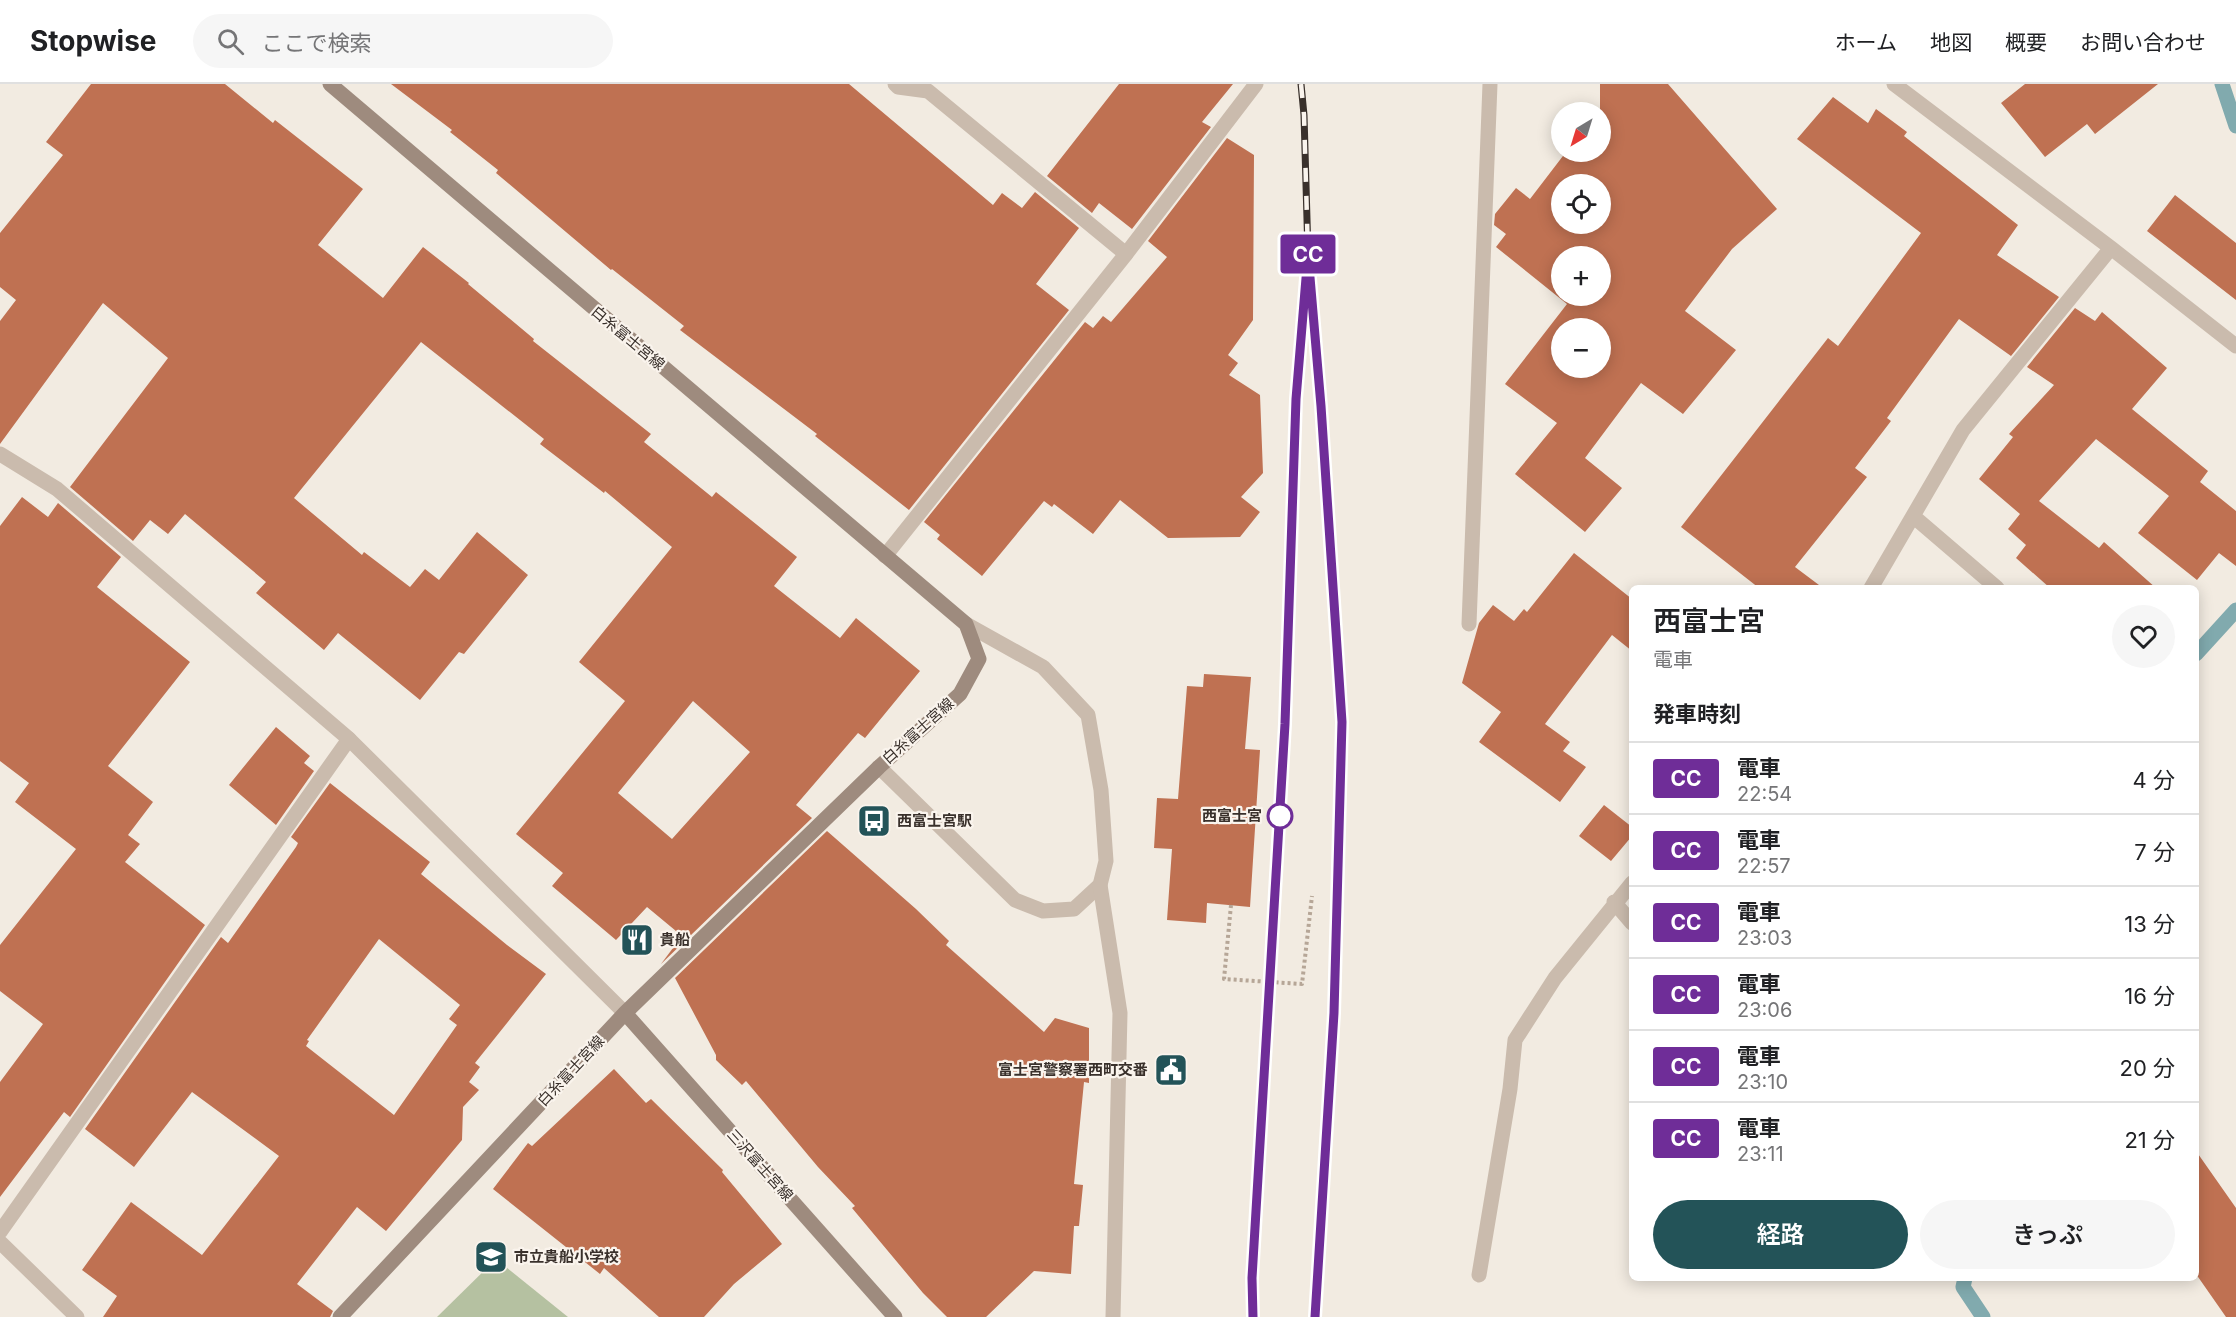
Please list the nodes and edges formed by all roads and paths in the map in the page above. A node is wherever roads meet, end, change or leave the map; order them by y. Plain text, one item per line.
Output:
1 (330, 84) edge
2 (1256, 84) edge
3 (1490, 84) edge
4 (1894, 84) edge
5 (898, 85) edge
6 (2111, 248) junction
7 (1126, 254) junction
8 (2236, 346) edge
9 (0, 454) edge
10 (1912, 516) junction
11 (885, 556) junction
12 (1873, 585) edge
13 (1993, 585) edge
14 (966, 624) junction
15 (1469, 624) dead end
16 (349, 739) junction
17 (879, 766) junction
18 (1100, 885) junction
19 (1629, 886) edge
20 (1312, 896) dead end
21 (1614, 902) junction
22 (1231, 905) dead end
23 (1629, 920) edge
24 (625, 1013) junction
25 (0, 1232) edge
26 (0, 1242) edge
27 (1479, 1275) dead end
28 (77, 1317) edge
29 (340, 1317) edge
30 (895, 1317) edge
31 (1113, 1317) edge

1 - 11 main road, 白糸富士宮線
2 - 7 street
3 - 15 street
4 - 6 street
5 - 7 street
6 - 8 street
6 - 10 street
7 - 11 street
9 - 16 street
10 - 12 street
10 - 13 street
11 - 14 main road, 白糸富士宮線
14 - 17 main road, 白糸富士宮線
14 - 18 street
16 - 24 street
16 - 25 street
17 - 18 street
17 - 24 main road, 白糸富士宮線
18 - 31 street
19 - 21 street
20 - 22 path
21 - 23 street
21 - 27 street
24 - 29 main road, 白糸富士宮線
24 - 30 main road, 三沢富士宮線
26 - 28 street

